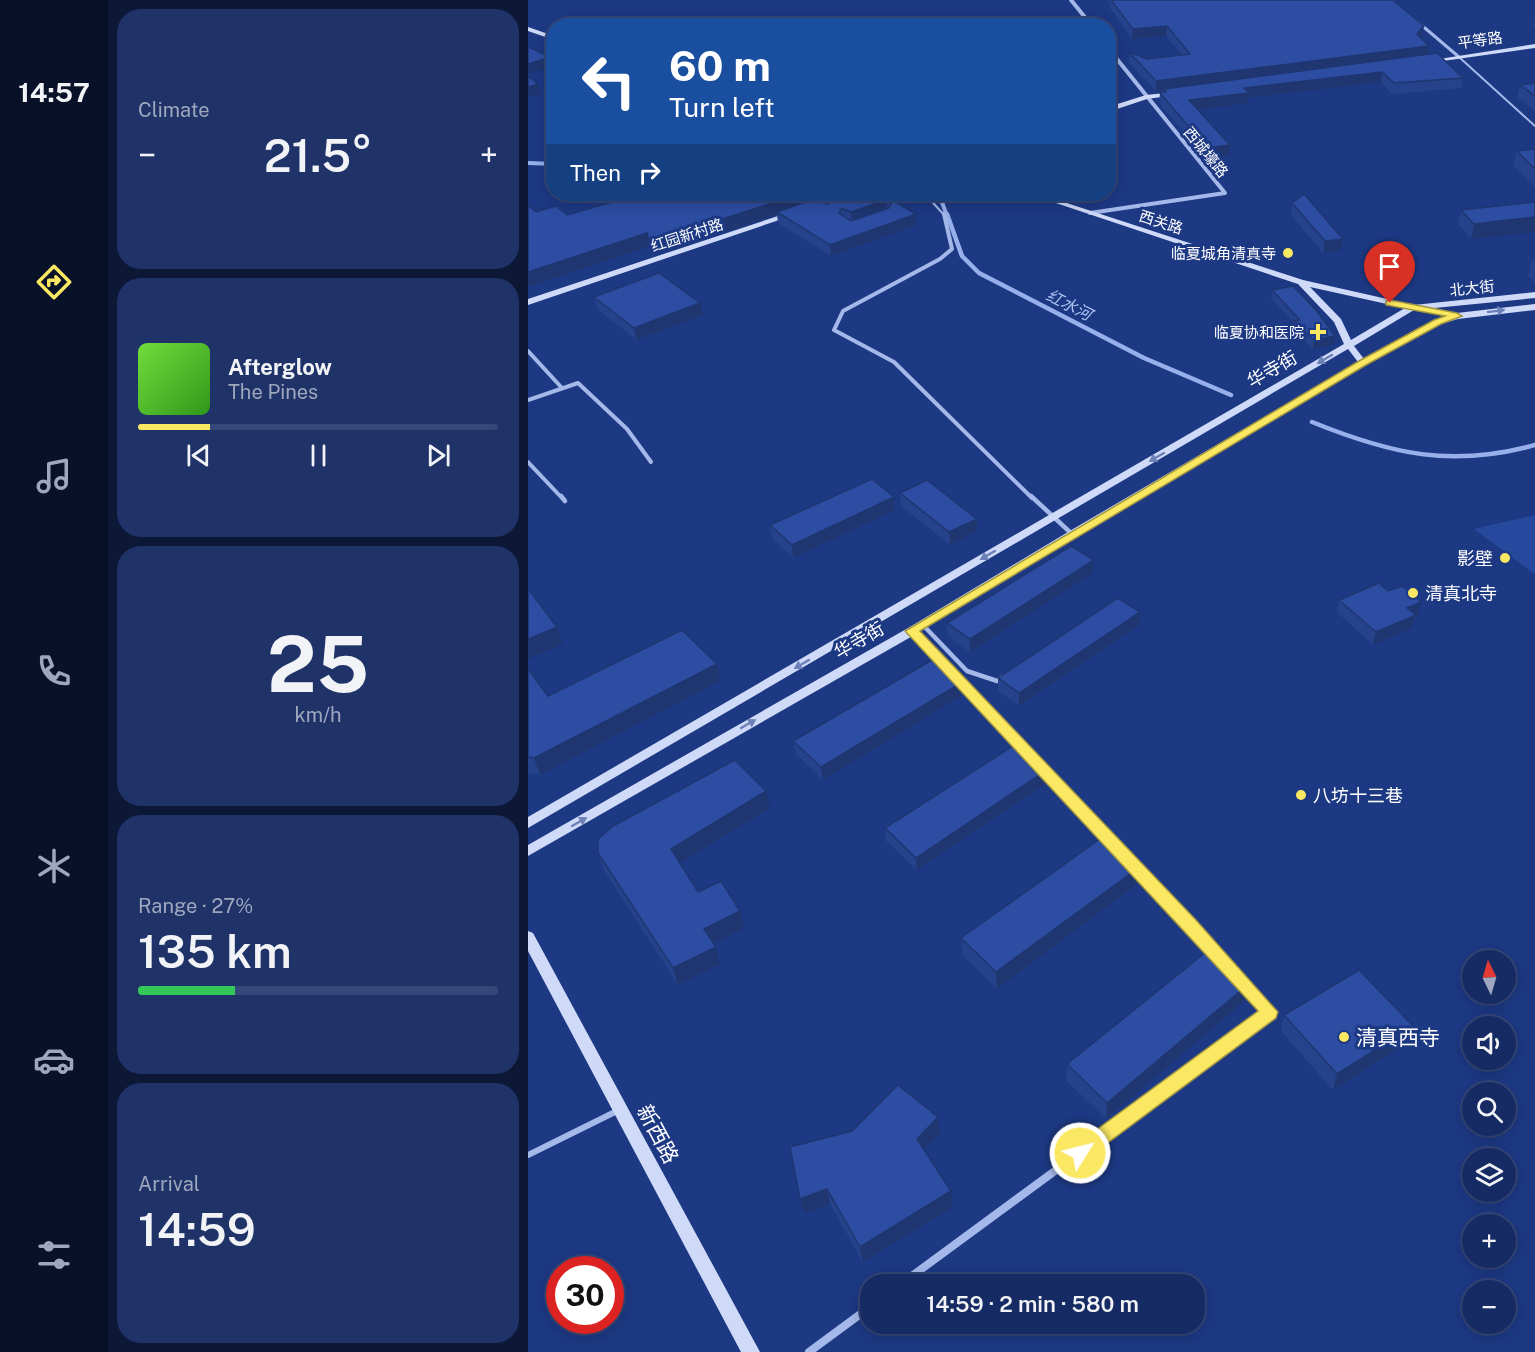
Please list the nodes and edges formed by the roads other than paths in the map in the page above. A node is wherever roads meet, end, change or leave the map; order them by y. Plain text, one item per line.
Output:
1 (1071, 0) edge
2 (1086, 18) edge
3 (1417, 21) edge
4 (528, 29) edge
5 (546, 35) edge
6 (1535, 46) edge
7 (1459, 57) junction
8 (1116, 58) edge
9 (1424, 62) edge
10 (1181, 93) edge
11 (1146, 97) junction
12 (1116, 107) edge
13 (1535, 126) edge
14 (832, 201) edge
15 (932, 201) edge
16 (1054, 201) edge
17 (819, 205) junction
18 (828, 212) edge
19 (1090, 213) junction
20 (1301, 282) junction
21 (1535, 295) edge
22 (528, 302) edge
23 (1535, 307) edge
24 (1412, 308) junction
25 (1457, 316) junction
26 (1349, 345) junction
27 (528, 351) edge
28 (1363, 363) junction
29 (562, 388) junction
30 (528, 400) edge
31 (528, 462) edge
32 (651, 462) dead end
33 (565, 501) dead end
34 (1072, 534) junction
35 (917, 628) junction
36 (1007, 674) edge
37 (1028, 753) edge
38 (1036, 762) edge
39 (528, 823) edge
40 (1117, 848) edge
41 (528, 851) edge
42 (1133, 865) edge
43 (528, 937) edge
44 (1222, 960) edge
45 (1238, 978) edge
46 (621, 1109) junction
47 (528, 1155) edge
48 (916, 1274) edge
49 (860, 1314) edge
50 (750, 1352) edge
51 (809, 1352) edge

1 - 2 street
3 - 7 street
4 - 5 main road
6 - 7 main road, 平等路
7 - 9 main road, 平等路
7 - 13 lane
8 - 11 street, 西城壕路
10 - 11 main road
11 - 12 main road
11 - 19 street, 西城壕路
14 - 17 main road, 红园新村路
15 - 34 lane
16 - 19 main road, 西关路
17 - 18 lane
17 - 22 main road, 红园新村路
19 - 20 main road, 西关路
20 - 24 main road, 西关路
20 - 26 main road
21 - 24 main road, 北大街
25 -> 23 main road, 北大街
24 - 25 main road, 西关路
24 - 26 main road, 华寺街
25 - 28 main road, 华寺街
26 - 28 main road
26 -> 39 main road, 华寺街
27 - 29 lane
28 - 34 main road, 华寺街
29 - 30 lane
29 - 32 lane
31 - 33 lane
34 - 35 main road, 华寺街
35 - 36 lane
35 - 37 street
41 -> 35 main road, 华寺街
38 - 40 street
42 - 44 street
43 - 46 main road, 新西路
45 - 48 street
46 - 47 lane
46 - 50 main road, 新西路
49 - 51 street

